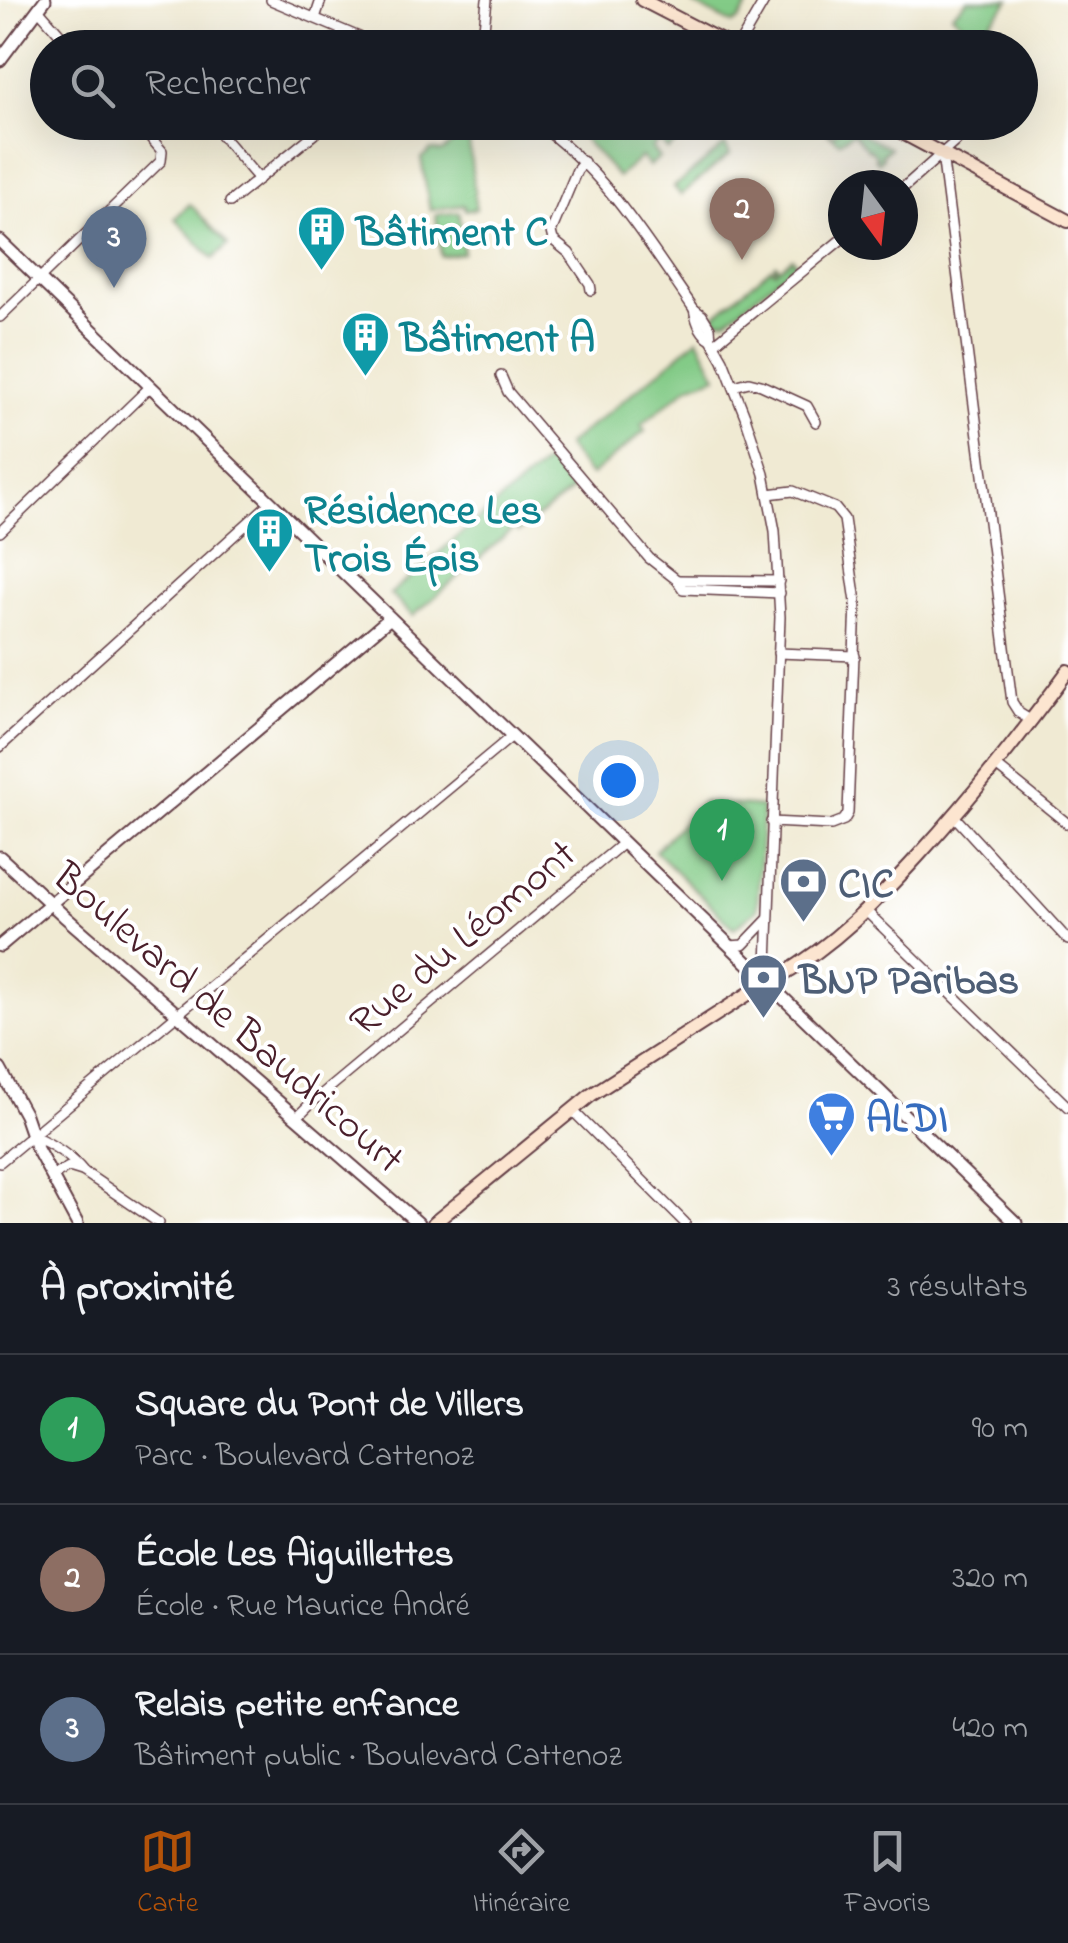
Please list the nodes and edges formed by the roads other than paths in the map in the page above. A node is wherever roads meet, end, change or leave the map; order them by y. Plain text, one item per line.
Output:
1 (271, 0) edge
2 (320, 0) edge
3 (487, 0) edge
4 (642, 0) edge
5 (766, 0) edge
6 (42, 4) edge
7 (314, 18) junction
8 (60, 30) edge
9 (342, 30) edge
10 (484, 30) edge
11 (701, 30) edge
12 (747, 30) edge
13 (0, 60) edge
14 (153, 140) edge
15 (225, 140) edge
16 (307, 140) edge
17 (557, 140) edge
18 (916, 140) edge
19 (955, 140) edge
20 (942, 154) junction
21 (584, 162) junction
22 (918, 175) edge
23 (259, 180) junction
24 (230, 202) dead end
25 (1068, 220) edge
26 (0, 242) edge
27 (828, 250) edge
28 (39, 279) junction
29 (590, 290) dead end
30 (0, 318) edge
31 (712, 341) junction
32 (501, 376) dead end
33 (150, 386) junction
34 (734, 386) junction
35 (816, 422) dead end
36 (768, 494) junction
37 (270, 502) junction
38 (0, 532) edge
39 (677, 580) junction
40 (779, 581) junction
41 (780, 593) junction
42 (390, 618) junction
43 (778, 653) junction
44 (855, 656) junction
45 (1068, 671) edge
46 (1032, 721) junction
47 (512, 736) junction
48 (0, 747) edge
49 (996, 766) junction
50 (954, 816) junction
51 (771, 822) junction
52 (1068, 824) edge
53 (622, 843) junction
54 (0, 857) edge
55 (50, 904) junction
56 (866, 910) junction
57 (768, 920) junction
58 (1068, 940) edge
59 (0, 946) edge
60 (730, 946) junction
61 (761, 967) junction
62 (780, 976) junction
63 (756, 990) junction
64 (775, 990) junction
65 (177, 1015) junction
66 (0, 1069) edge
67 (1068, 1107) edge
68 (572, 1110) junction
69 (296, 1118) junction
70 (32, 1135) junction
71 (0, 1162) edge
72 (84, 1172) junction
73 (52, 1176) junction
74 (78, 1223) edge
75 (159, 1223) edge
76 (418, 1223) edge
77 (434, 1223) edge
78 (686, 1223) edge
79 (1016, 1223) edge

1 - 7 street
2 - 7 street
3 - 10 street
4 - 11 main road
5 - 12 street
6 - 8 street
6 - 13 street
7 - 9 street
14 - 28 street
15 - 23 street
16 - 23 street
17 - 21 street
18 - 20 main road
19 - 20 street
20 - 22 street
20 - 25 main road
20 - 46 street
21 - 29 street
21 - 31 street
23 - 24 street
26 - 28 street
27 - 31 street
28 - 30 street
28 - 33 street
31 - 34 street
32 - 39 street
33 - 37 street
33 - 38 street
34 - 35 street
34 - 36 street
36 - 40 street
36 - 44 street
37 - 42 street
37 - 48 street
39 - 40 street
39 - 41 street
40 - 41 street
41 - 43 street
42 - 47 street
42 - 55 street
43 - 44 street
43 - 51 street
44 - 51 street
45 - 46 main road
46 - 49 main road
47 - 53 street
47 - 65 street
49 - 50 main road
49 - 52 street
50 - 56 main road
50 - 58 street
51 - 57 street
53 - 60 street
53 - 69 street, Rue du Léomont
54 - 55 street, Boulevard de Baudricourt
55 - 59 street
55 - 65 street, Boulevard de Baudricourt
56 - 62 main road
56 - 67 street
57 - 60 street
57 - 61 street
60 - 61 street
61 - 62 main road
61 - 63 main road
62 - 64 main road
63 - 64 main road
63 - 68 main road
64 - 79 street
65 - 69 street, Boulevard de Baudricourt
65 - 70 street
66 - 70 street
68 - 77 main road
68 - 78 street
69 - 76 street, Boulevard de Baudricourt
70 - 71 street
70 - 72 street
70 - 73 street
72 - 73 street
72 - 75 street
73 - 74 street

